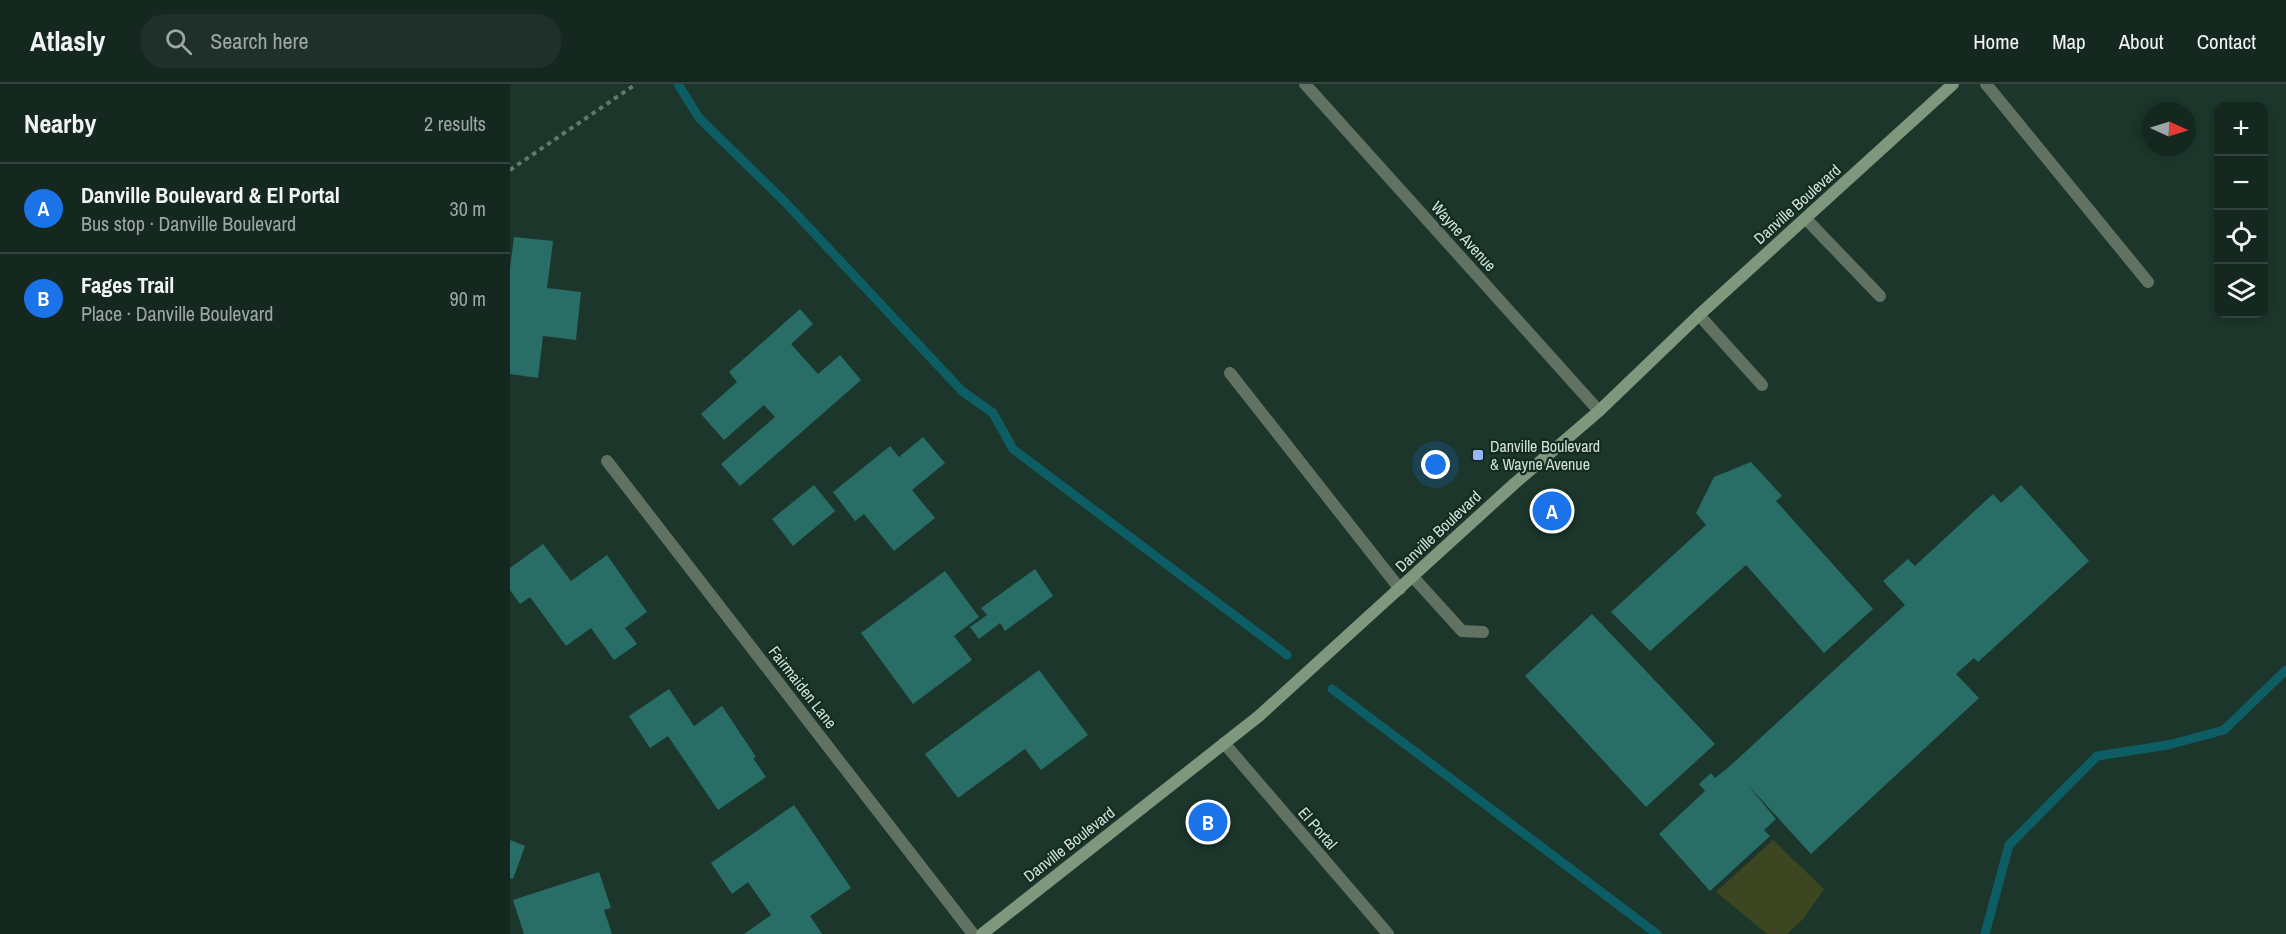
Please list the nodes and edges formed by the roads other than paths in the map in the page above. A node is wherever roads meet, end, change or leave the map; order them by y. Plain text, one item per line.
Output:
1 (1305, 84) edge
2 (1953, 84) edge
3 (1986, 84) edge
4 (1806, 219) junction
5 (2148, 282) dead end
6 (1880, 296) dead end
7 (1699, 315) junction
8 (1230, 373) dead end
9 (1762, 385) dead end
10 (1599, 411) junction
11 (607, 461) dead end
12 (1413, 577) junction
13 (1400, 589) junction
14 (1483, 632) dead end
15 (1224, 743) junction
16 (973, 934) edge
17 (982, 934) edge
18 (1388, 934) edge

1 - 10 street, Wayne Avenue
2 - 4 main road, Danville Boulevard
3 - 5 street
4 - 6 street
4 - 7 main road, Danville Boulevard
7 - 9 street
7 - 10 main road, Danville Boulevard
8 - 13 street
10 - 12 main road, Danville Boulevard
11 - 16 street, Fairmaiden Lane
12 - 13 main road, Danville Boulevard
12 - 14 street
13 - 15 main road, Danville Boulevard
15 - 17 main road, Danville Boulevard
15 - 18 street, El Portal

